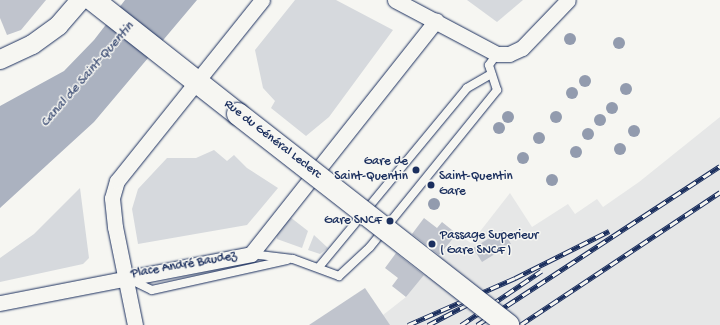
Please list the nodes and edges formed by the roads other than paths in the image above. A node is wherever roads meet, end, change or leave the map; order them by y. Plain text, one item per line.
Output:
1 (262, 0) edge
2 (394, 0) edge
3 (568, 0) edge
4 (90, 1) edge
5 (436, 21) junction
6 (498, 54) junction
7 (0, 59) edge
8 (491, 74) junction
9 (198, 82) junction
10 (251, 254) junction
11 (293, 259) junction
12 (319, 267) junction
13 (126, 278) junction
14 (0, 303) edge
15 (135, 325) edge
16 (508, 325) edge

1 - 9 street, Place André Baudez
2 - 5 street
3 - 6 street
4 - 7 street
4 - 9 main road, Rue du Général Leclerc
5 - 6 street
5 - 10 street
6 - 8 lane
8 - 12 lane
8 - 12 lane
9 - 13 street, Place André Baudez
9 - 16 main road, Rue du Général Leclerc, bridge
10 - 11 lane
10 - 13 street, Place André Baudez
11 - 12 lane
11 - 13 lane
13 - 14 street
13 - 15 street

